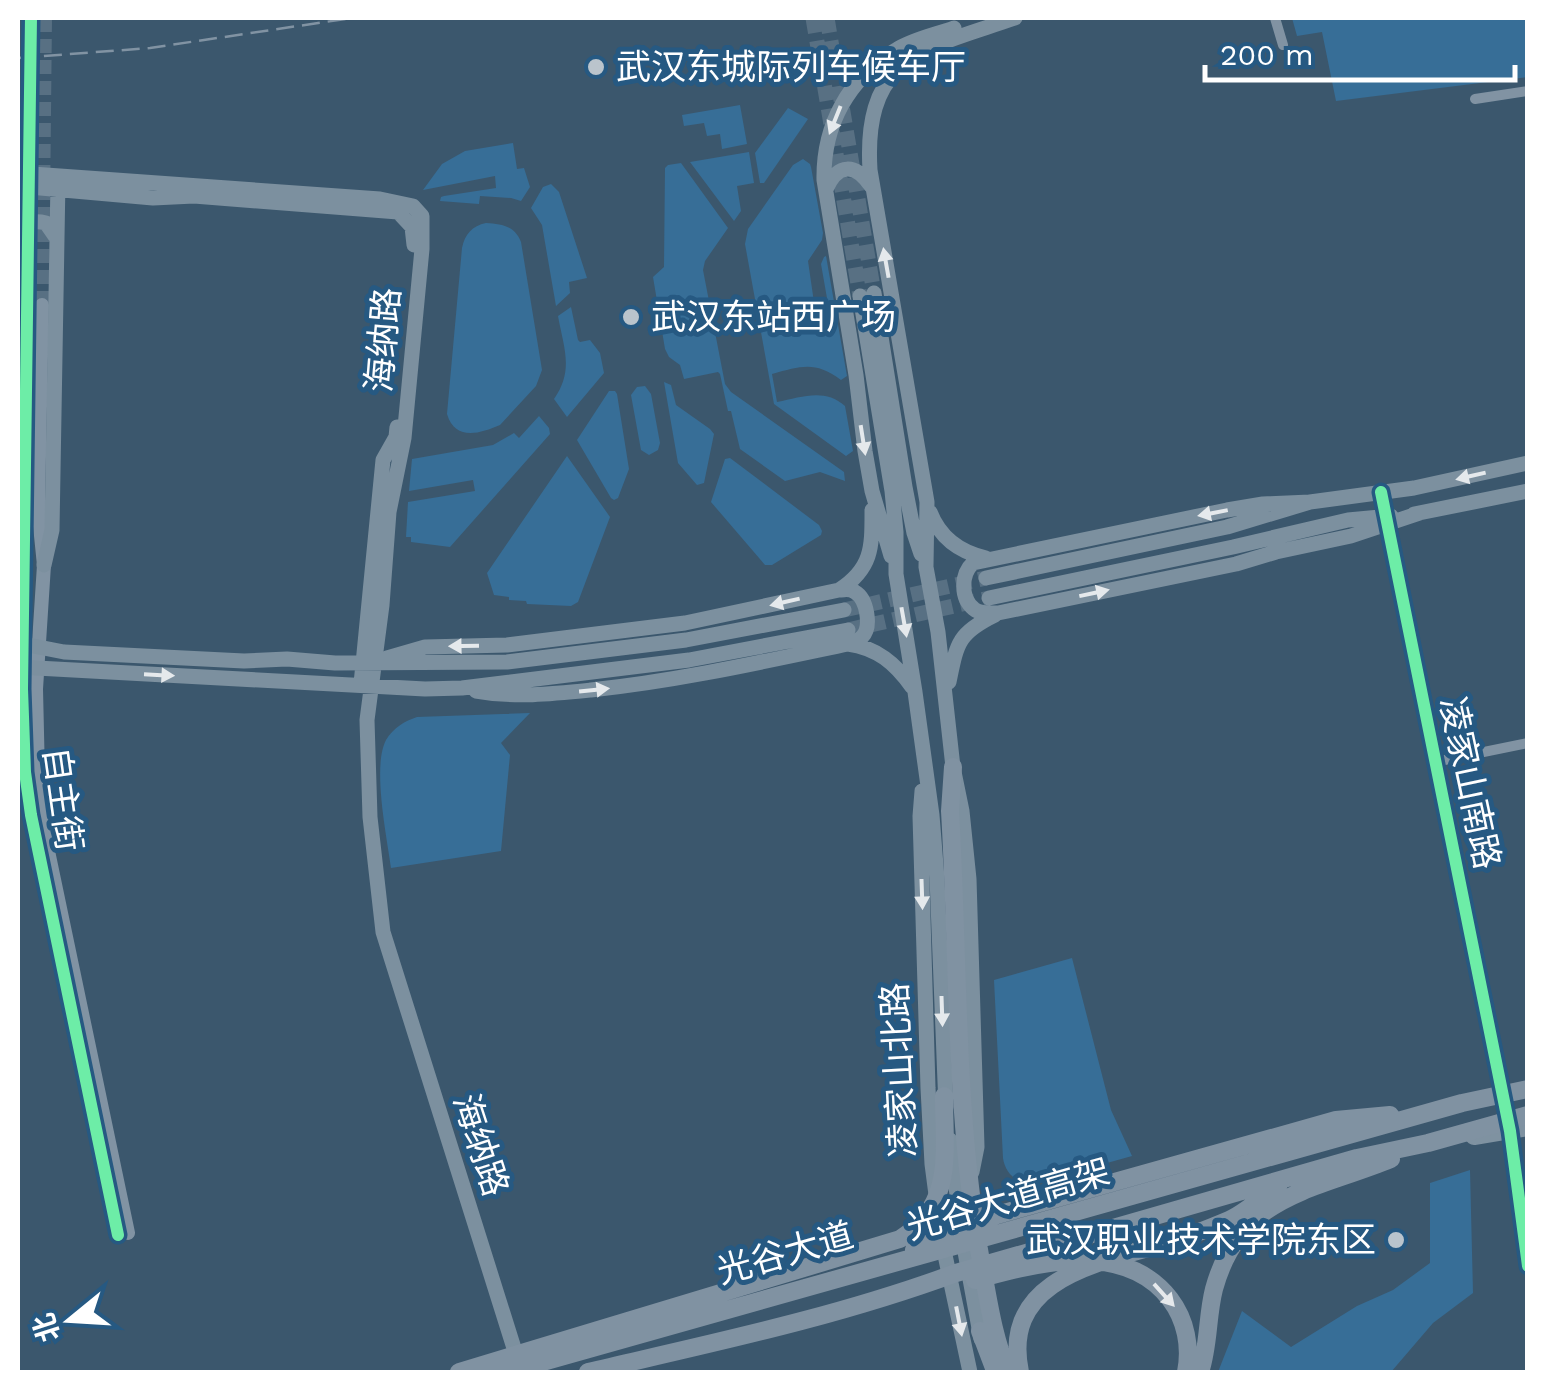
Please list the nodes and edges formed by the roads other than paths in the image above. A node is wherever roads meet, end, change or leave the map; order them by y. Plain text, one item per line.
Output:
1 (984, 18) edge
2 (1016, 18) edge
3 (1275, 18) edge
4 (1282, 45) dead end
5 (1528, 91) edge
6 (1475, 99) dead end
7 (18, 174) edge
8 (58, 184) junction
9 (18, 186) edge
10 (873, 189) junction
11 (826, 191) junction
12 (18, 207) edge
13 (18, 231) edge
14 (55, 236) junction
15 (18, 268) edge
16 (1528, 462) edge
17 (872, 490) junction
18 (1528, 491) edge
19 (1381, 492) junction
20 (927, 502) junction
21 (1310, 502) junction
22 (25, 508) junction
23 (1386, 520) junction
24 (18, 544) edge
25 (990, 559) junction
26 (44, 564) junction
27 (926, 567) junction
28 (896, 574) junction
29 (986, 578) tunnel mouth
30 (840, 590) junction
31 (989, 598) tunnel mouth
32 (844, 610) tunnel mouth
33 (998, 613) junction
34 (848, 637) junction
35 (20, 644) edge
36 (39, 647) junction
37 (368, 662) junction
38 (26, 668) edge
39 (366, 684) junction
40 (916, 692) junction
41 (946, 698) junction
42 (1528, 743) edge
43 (924, 762) junction
44 (1436, 762) junction
45 (953, 766) junction
46 (1528, 1080) edge
47 (1501, 1086) junction
48 (1528, 1089) edge
49 (944, 1096) junction
50 (1528, 1114) edge
51 (1390, 1115) junction
52 (1519, 1129) edge
53 (1428, 1143) junction
54 (934, 1181) junction
55 (970, 1182) junction
56 (1280, 1184) junction
57 (972, 1233) junction
58 (123, 1234) dead end
59 (942, 1241) junction
60 (978, 1265) junction
61 (1528, 1266) edge
62 (868, 1272) junction
63 (950, 1276) junction
64 (906, 1292) junction
65 (817, 1317) junction
66 (980, 1331) joint
67 (516, 1369) edge
68 (462, 1372) edge
69 (588, 1372) edge
70 (602, 1372) edge
71 (641, 1372) edge
72 (970, 1372) edge
73 (994, 1372) edge
74 (1008, 1372) edge
75 (1020, 1372) edge
76 (1186, 1372) edge
77 (1200, 1372) edge

1 -> 11 main road
2 - 10 main road
3 - 4 street
5 - 6 street
7 - 8 main road, 海纳路
8 - 9 main road, 海纳路
8 - 14 main road
8 - 37 main road, 海纳路
10 - 11 main road
20 -> 10 main road
11 -> 17 main road
12 - 13 main road
13 - 14 main road
13 - 15 main road
14 - 26 main road
16 -> 19 main road
17 - 28 main road
17 - 30 main road
18 - 23 main road
19 - 21 main road
19 - 23 street, 凌家山南路
20 - 25 main road
20 - 27 main road
21 -> 25 main road
21 - 29 main road
22 - 24 street
22 - 26 street, 自主街
22 - 35 street, 自主街
23 - 31 main road
33 -> 23 main road
23 - 44 street, 凌家山南路
25 - 33 main road
26 - 36 street, 自主街
27 - 28 main road
27 - 41 main road
28 -> 40 main road
30 - 34 main road
30 -> 37 main road
32 - 37 main road
33 - 41 main road
39 -> 34 main road
34 - 40 main road
35 - 36 main road
35 - 38 street, 自主街
36 - 37 main road
36 - 38 street, 自主街
37 - 39 main road, 海纳路
38 -> 39 main road
38 - 58 street, 自主街
39 - 67 main road, 海纳路
40 - 43 main road
41 - 45 main road
42 - 44 street
43 -> 49 main road
43 -> 54 main road, 凌家山北路
44 - 47 street, 凌家山南路
45 - 55 main road
45 - 74 highway
46 - 47 main road, 光谷大道
47 - 51 main road, 光谷大道
47 - 52 street, 凌家山南路
48 - 62 highway, 光谷大道高架
49 - 66 main road
49 - 68 highway
50 - 53 highway, 光谷大道高架
51 - 57 main road, 光谷大道
51 - 62 highway
52 - 56 main road, 光谷大道
52 - 61 street, 凌家山南路
53 - 64 highway, 光谷大道高架
53 - 77 highway
54 - 55 street
54 - 59 main road, 凌家山北路
55 - 57 main road
56 - 60 main road, 光谷大道
56 - 75 highway
57 - 59 main road, 光谷大道
57 - 60 main road
59 - 63 main road, 凌家山北路
59 - 67 main road, 光谷大道
60 - 63 main road, 光谷大道
60 - 73 main road
62 - 67 highway, 光谷大道高架
63 - 70 main road, 光谷大道
63 -> 72 main road, 凌家山北路
64 - 65 highway, 光谷大道高架
64 -> 76 highway
65 - 69 highway, 光谷大道高架
65 - 71 highway
66 - 73 highway
67 - 68 main road, 光谷大道

